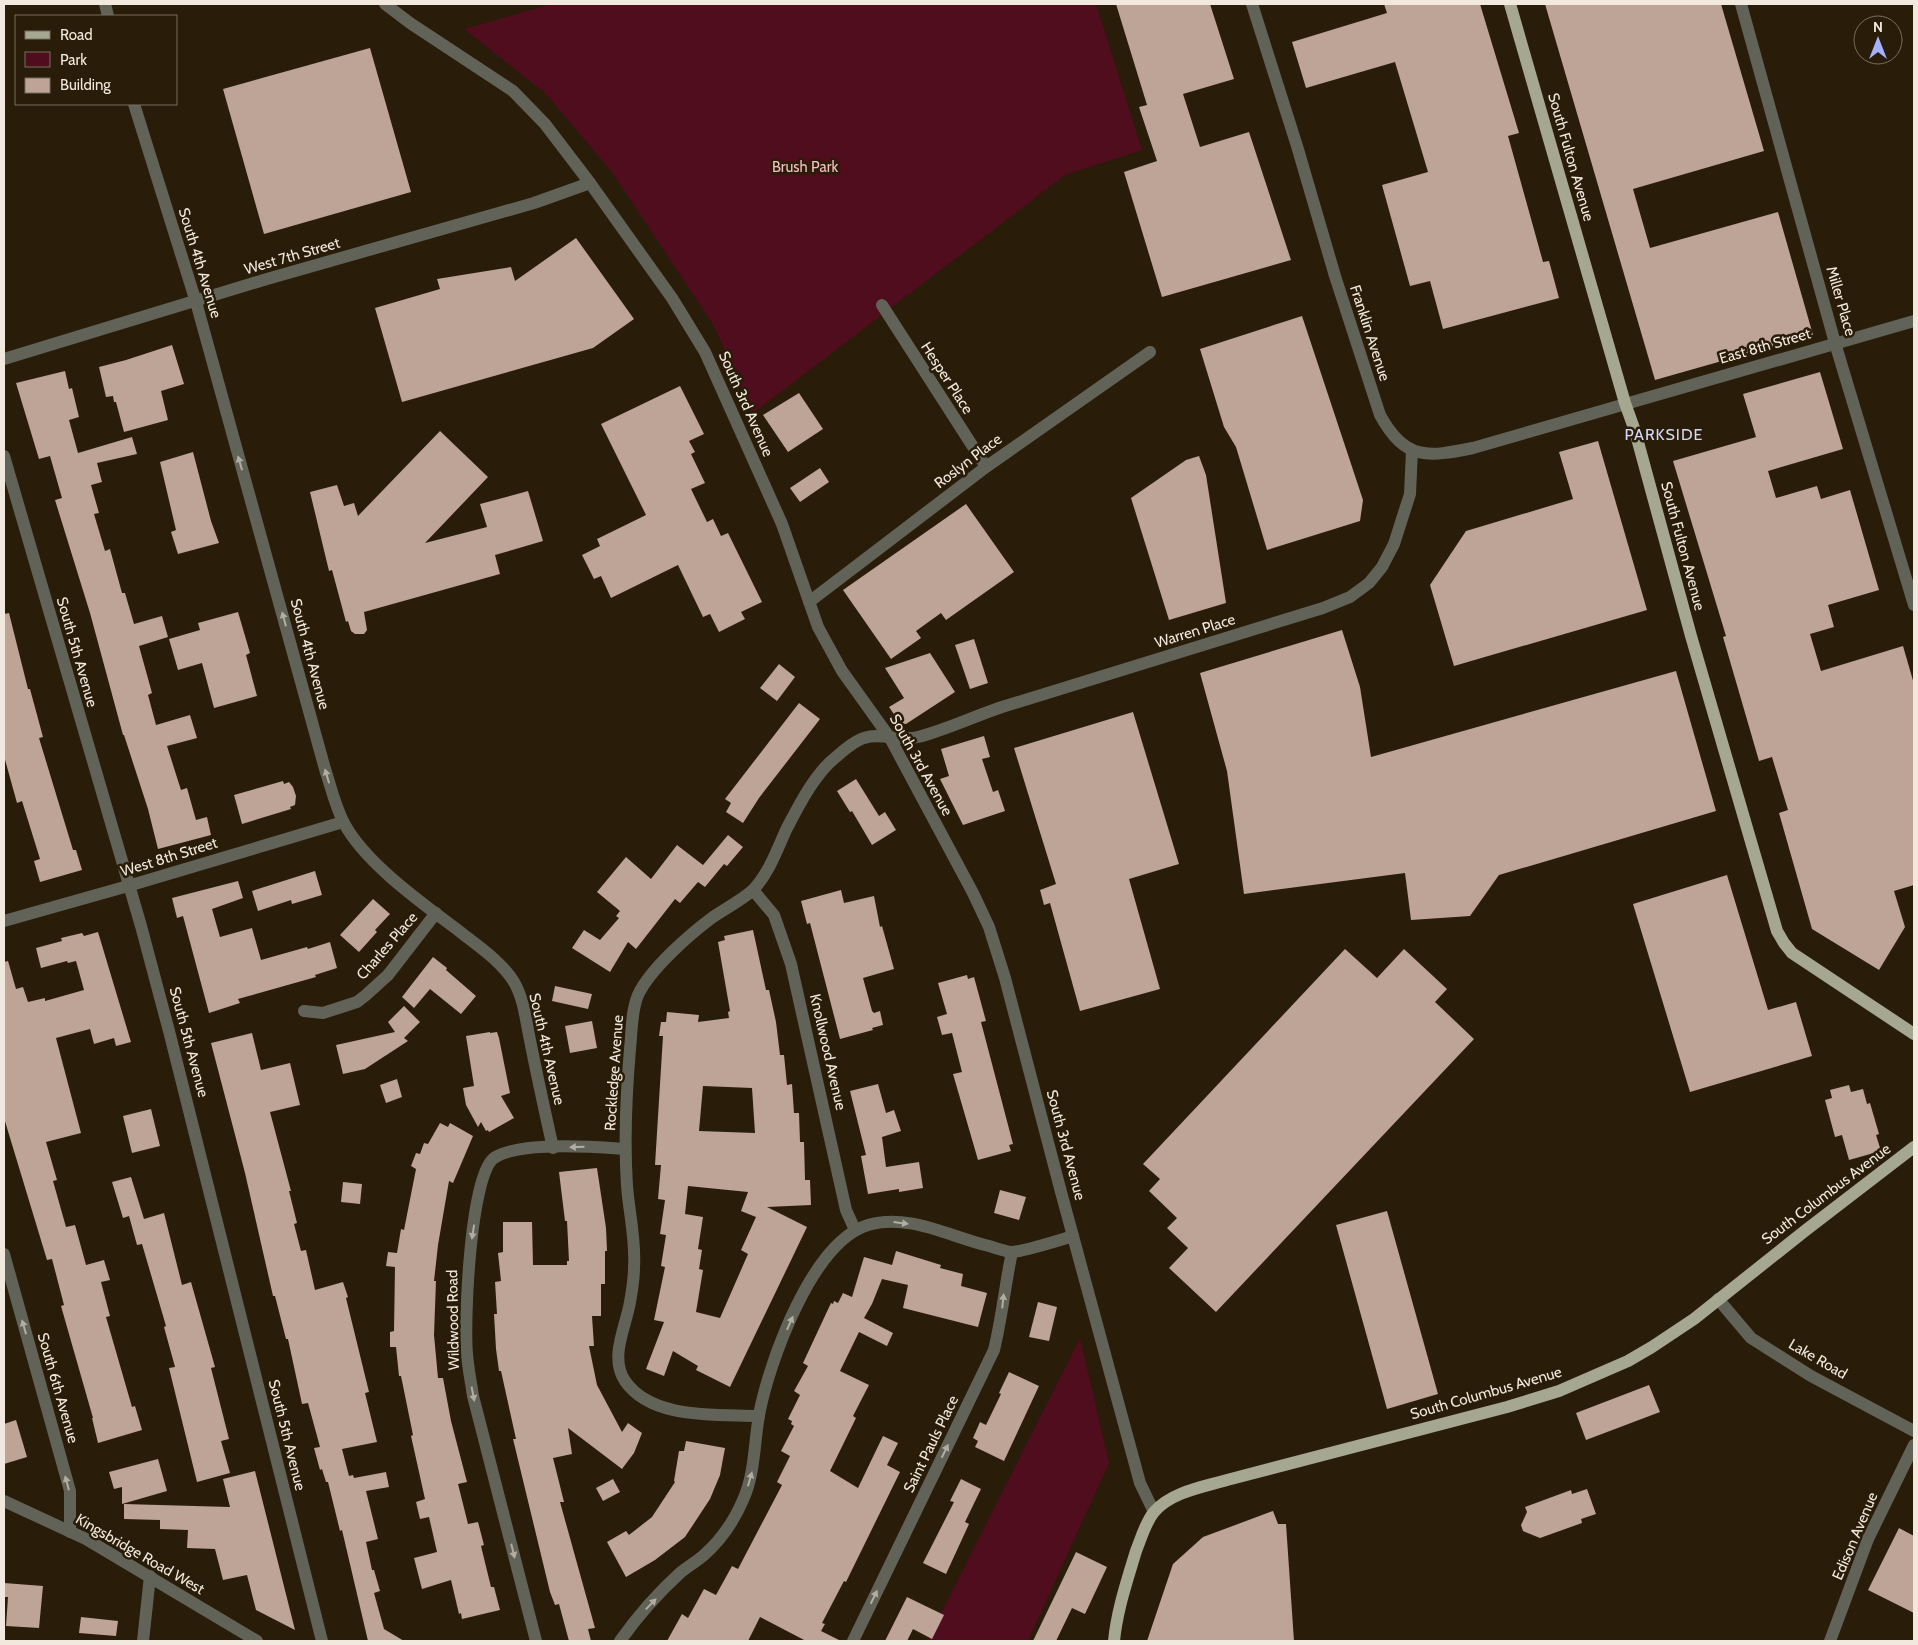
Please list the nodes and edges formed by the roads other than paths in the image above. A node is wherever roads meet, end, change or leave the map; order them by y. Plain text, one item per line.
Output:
1 (385, 4) edge
2 (1252, 4) edge
3 (1510, 4) edge
4 (1742, 4) edge
5 (134, 105) edge
6 (590, 183) junction
7 (196, 302) junction
8 (882, 305) dead end
9 (1914, 321) edge
10 (1835, 343) junction
11 (1150, 352) dead end
12 (4, 359) edge
13 (1625, 403) junction
14 (1412, 450) junction
15 (4, 456) edge
16 (986, 468) junction
17 (809, 602) junction
18 (1914, 605) edge
19 (890, 738) junction
20 (343, 822) junction
21 (128, 886) junction
22 (753, 890) junction
23 (436, 913) junction
24 (4, 921) edge
25 (304, 1011) dead end
26 (1914, 1034) edge
27 (1914, 1147) edge
28 (553, 1148) junction
29 (625, 1149) junction
30 (855, 1230) junction
31 (1073, 1236) junction
32 (1012, 1252) junction
33 (4, 1254) edge
34 (1718, 1299) junction
35 (759, 1416) junction
36 (1914, 1432) edge
37 (1914, 1445) edge
38 (4, 1501) edge
39 (1154, 1512) junction
40 (70, 1532) junction
41 (150, 1576) junction
42 (143, 1641) edge
43 (257, 1641) edge
44 (322, 1641) edge
45 (536, 1641) edge
46 (620, 1641) edge
47 (853, 1641) edge
48 (1114, 1641) edge
49 (1830, 1641) edge

1 - 6 street, South 3rd Avenue
2 - 14 street, Franklin Avenue
3 - 13 main road, South Fulton Avenue
4 - 10 street, Miller Place
5 - 7 street, South 4th Avenue
6 - 7 street, West 7th Street
6 - 17 street, South 3rd Avenue
7 - 12 street, West 7th Street
20 -> 7 street, South 4th Avenue
8 - 16 street, Hesper Place
9 - 10 street, East 8th Street
10 - 13 street, East 8th Street
10 - 18 street, Miller Place
11 - 16 street, Roslyn Place
13 - 14 street, Franklin Avenue
13 - 26 main road, South Fulton Avenue
14 - 19 street, Warren Place
15 - 21 street, South 5th Avenue
16 - 17 street, Roslyn Place
17 - 19 street, South 3rd Avenue
19 - 22 street, Rockledge Avenue
19 - 31 street, South 3rd Avenue
20 - 21 street, West 8th Street
20 - 23 street, South 4th Avenue
21 - 24 street, West 8th Street
21 - 44 street, South 5th Avenue
22 - 29 street, Rockledge Avenue
22 - 30 street, Knollwood Avenue
23 - 25 street, Charles Place
23 - 28 street, South 4th Avenue
27 - 34 main road, South Columbus Avenue
29 -> 28 street, Wildwood Road
28 -> 45 street, Wildwood Road
29 - 35 street, Rockledge Avenue
30 -> 32 street
35 -> 30 street
31 - 32 street
31 - 39 street, South 3rd Avenue
47 -> 32 street, Saint Pauls Place
40 -> 33 street, South 6th Avenue
34 - 36 street, Lake Road
34 - 39 main road, South Columbus Avenue
46 -> 35 street
37 - 49 street, Edison Avenue
38 - 40 street, Kingsbridge Road West
39 - 48 main road
40 - 41 street, Kingsbridge Road West
41 - 42 street
41 - 43 street, Kingsbridge Road West

